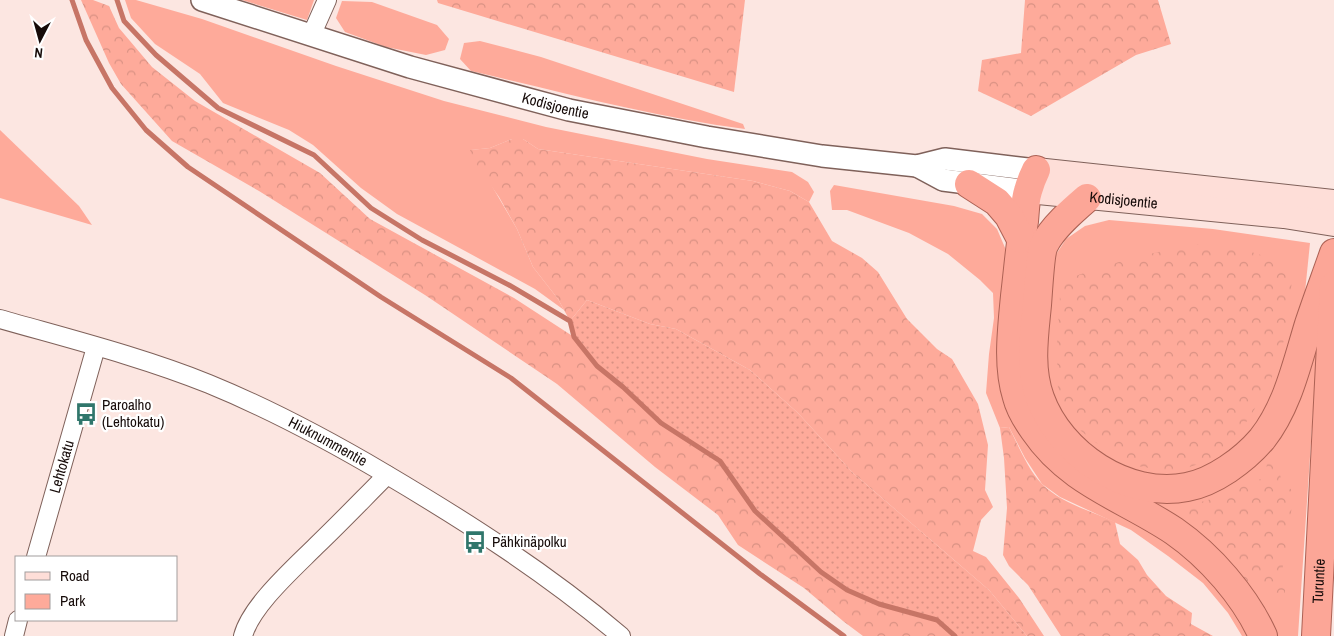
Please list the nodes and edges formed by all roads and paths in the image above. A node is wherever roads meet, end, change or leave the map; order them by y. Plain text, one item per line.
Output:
1 (202, 0) edge
2 (327, 0) edge
3 (311, 36) junction
4 (918, 166) junction
5 (969, 184) junction
6 (1035, 184) junction
7 (1088, 198) junction
8 (1334, 202) edge
9 (1284, 206) junction
10 (1334, 224) edge
11 (1032, 242) junction
12 (1334, 253) edge
13 (1334, 286) edge
14 (0, 319) edge
15 (96, 347) junction
16 (387, 475) junction
17 (36, 556) edge
18 (18, 621) edge
19 (14, 636) edge
20 (243, 636) edge
21 (621, 636) edge
22 (1263, 636) edge
23 (1316, 636) edge

1 - 3 street, Kodisjoentie
2 - 3 street
3 - 4 street, Kodisjoentie
4 - 5 street, Kodisjoentie
4 - 6 street, Kodisjoentie
5 - 6 street, Kodisjoentie
5 - 11 highway
6 - 7 main road, Kodisjoentie
6 - 9 main road, Kodisjoentie
6 - 11 highway
7 - 9 main road, Kodisjoentie
7 - 11 highway
8 - 9 main road, Kodisjoentie
9 - 10 main road, Kodisjoentie
11 - 12 highway
11 - 22 highway
13 - 23 highway, Turuntie
14 - 15 street, Hiuknummentie
15 - 16 street, Hiuknummentie
15 - 17 street, Lehtokatu
16 - 20 street
16 - 21 street, Hiuknummentie
18 - 19 street

